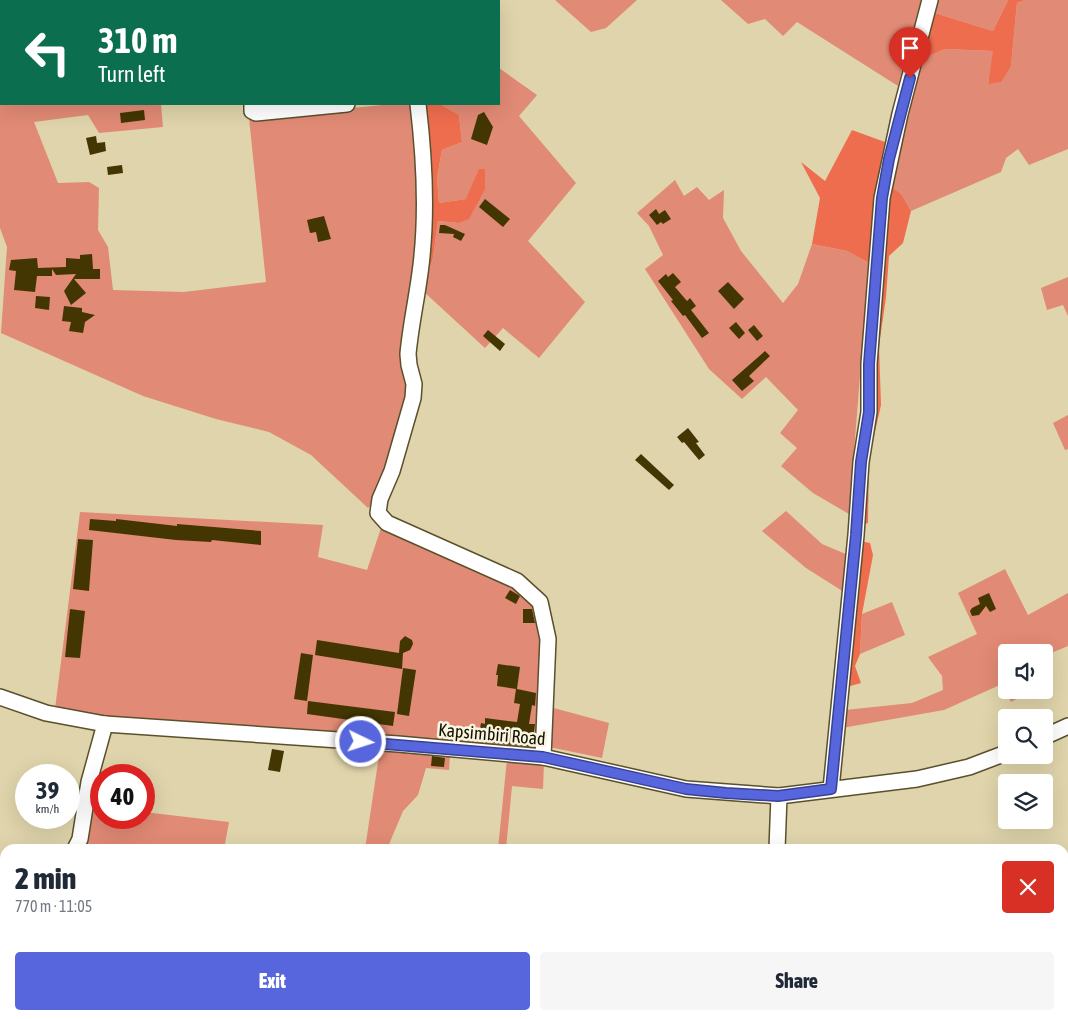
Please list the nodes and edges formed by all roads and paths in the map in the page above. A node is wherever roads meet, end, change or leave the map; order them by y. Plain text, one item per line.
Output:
1 (930, 0) edge
2 (252, 105) edge
3 (338, 105) edge
4 (418, 105) edge
5 (0, 697) edge
6 (104, 724) junction
7 (1068, 726) edge
8 (1053, 733) edge
9 (998, 756) edge
10 (543, 757) junction
11 (831, 789) junction
12 (778, 796) junction
13 (77, 844) edge
14 (777, 844) edge

1 - 11 street
2 - 3 street
4 - 10 street
5 - 6 street, Kapsimbiri Road
6 - 10 street, Kapsimbiri Road
6 - 13 street
7 - 8 street
9 - 11 street, Kapsimbiri Road
10 - 12 street, Kapsimbiri Road
11 - 12 street, Kapsimbiri Road
12 - 14 street

